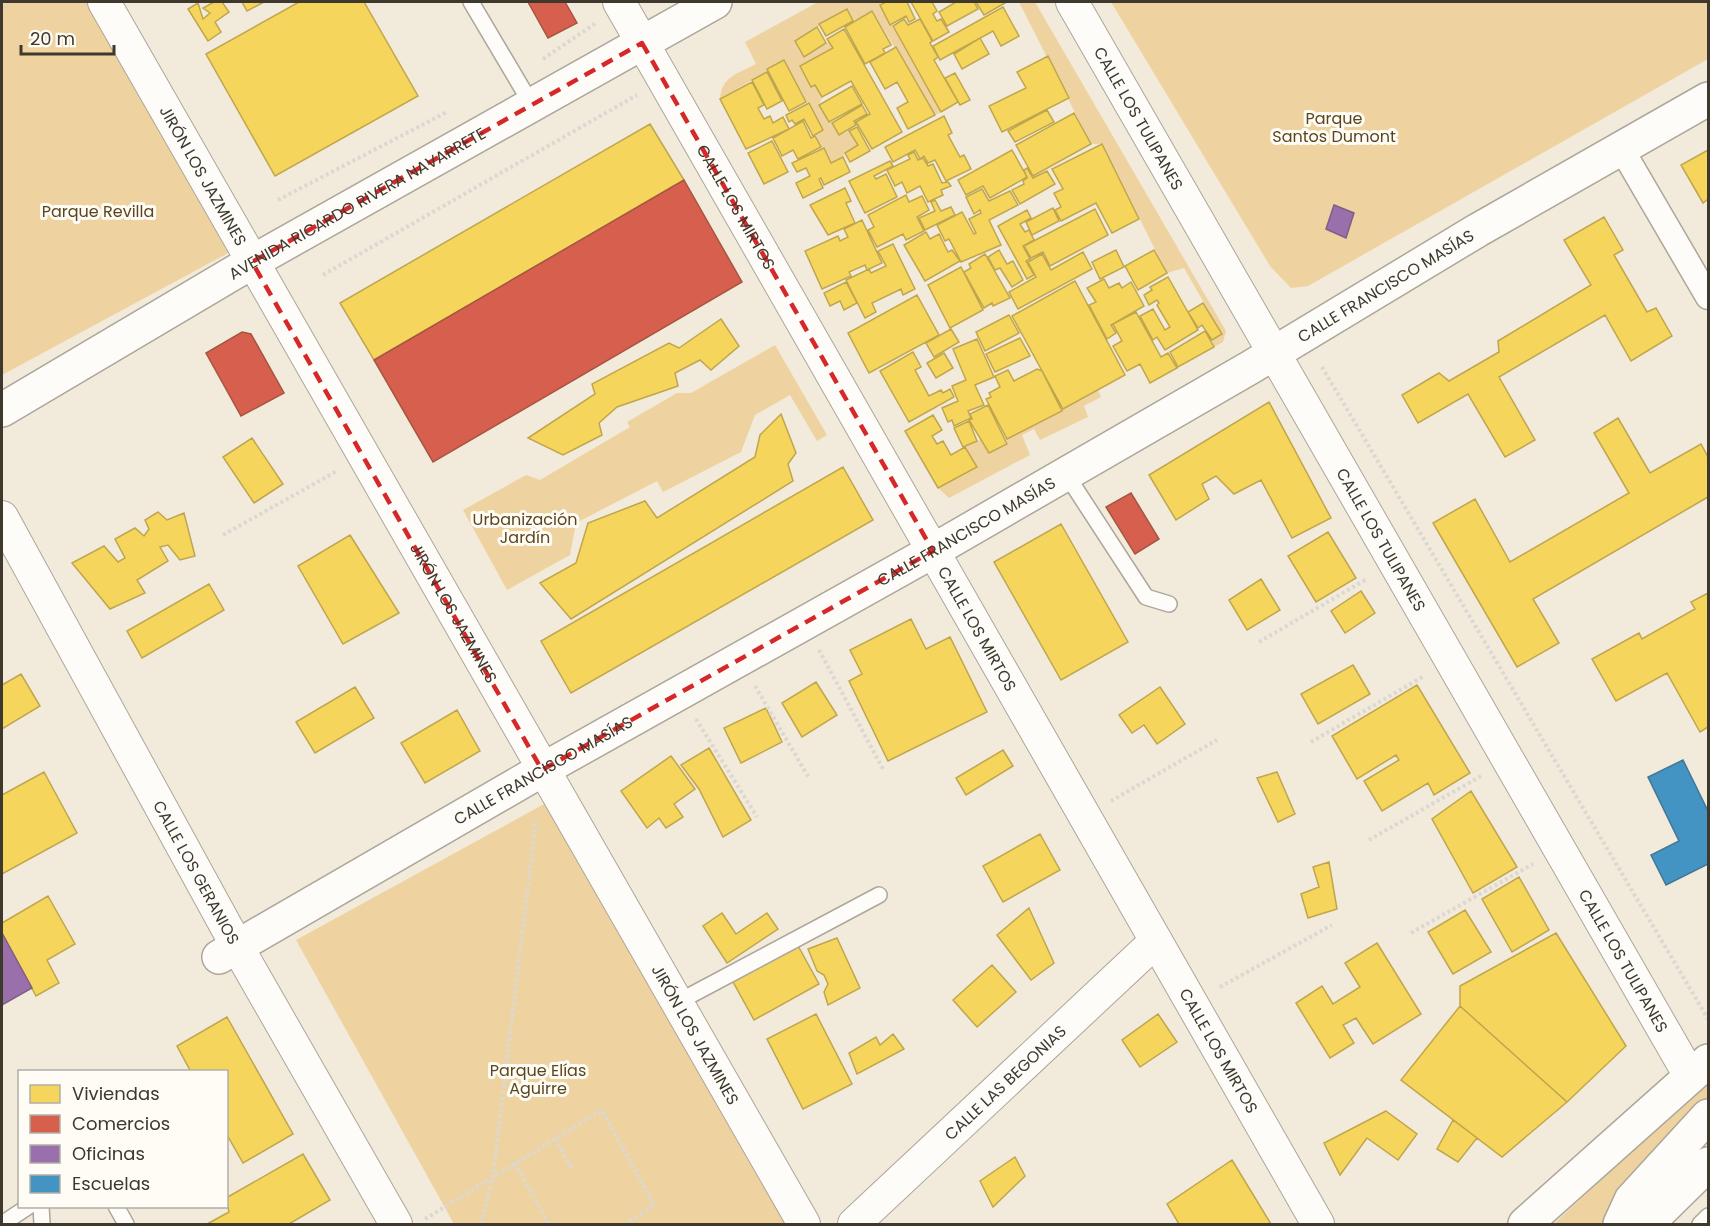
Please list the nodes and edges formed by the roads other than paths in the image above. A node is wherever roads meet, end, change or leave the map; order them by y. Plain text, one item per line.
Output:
1 (104, 2) edge
2 (471, 2) edge
3 (715, 2) edge
4 (1072, 2) edge
5 (608, 12) edge
6 (642, 43) junction
7 (1708, 99) edge
8 (532, 105) junction
9 (1621, 148) junction
10 (252, 262) junction
11 (1708, 297) edge
12 (1274, 351) junction
13 (2, 410) edge
14 (1066, 474) junction
15 (2, 517) edge
16 (933, 551) junction
17 (1168, 604) dead end
18 (542, 770) junction
19 (879, 896) dead end
20 (1156, 941) junction
21 (229, 952) junction
22 (676, 1003) junction
23 (1699, 1069) edge
24 (1708, 1116) edge
25 (1708, 1164) edge
26 (26, 1208) edge
27 (41, 1208) edge
28 (117, 1208) edge
29 (1708, 1216) edge
30 (2, 1224) edge
31 (42, 1224) edge
32 (126, 1224) edge
33 (396, 1224) edge
34 (804, 1224) edge
35 (854, 1224) edge
36 (1318, 1224) edge
37 (1525, 1224) edge
38 (1620, 1224) edge
39 (1647, 1224) edge
40 (1700, 1224) edge

1 - 10 street, JIRÓN LOS JAZMINES
2 - 8 lane
3 - 6 main road, AVENIDA RICARDO RIVERA NAVARRETE
4 - 12 street, CALLE LOS TULIPANES
5 - 6 street, CALLE LOS MIRTOS
6 - 8 main road, AVENIDA RICARDO RIVERA NAVARRETE
6 - 16 street, CALLE LOS MIRTOS
7 - 9 main road, CALLE FRANCISCO MASÍAS
8 - 10 main road, AVENIDA RICARDO RIVERA NAVARRETE
9 - 11 street
9 - 12 main road, CALLE FRANCISCO MASÍAS
10 - 13 main road, AVENIDA RICARDO RIVERA NAVARRETE
10 - 18 street, JIRÓN LOS JAZMINES
12 - 14 main road, CALLE FRANCISCO MASÍAS
12 - 23 street, CALLE LOS TULIPANES
14 - 16 main road, CALLE FRANCISCO MASÍAS
14 - 17 lane
15 - 21 street, CALLE LOS GERANIOS
16 - 18 main road, CALLE FRANCISCO MASÍAS
16 - 20 street, CALLE LOS MIRTOS
18 - 21 main road, CALLE FRANCISCO MASÍAS
18 - 22 street, JIRÓN LOS JAZMINES
19 - 22 lane
20 - 35 street, CALLE LAS BEGONIAS
20 - 36 street, CALLE LOS MIRTOS
21 - 33 street, CALLE LOS GERANIOS
22 - 34 street, JIRÓN LOS JAZMINES
23 - 37 main road
24 - 38 main road
25 - 39 main road
26 - 30 lane
27 - 31 lane
28 - 32 lane
29 - 40 lane

